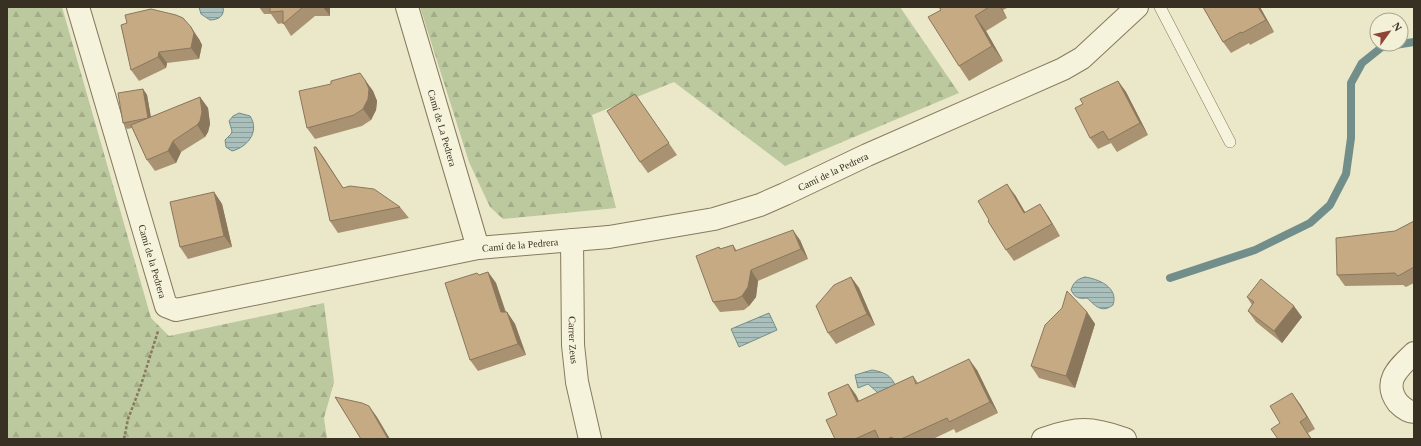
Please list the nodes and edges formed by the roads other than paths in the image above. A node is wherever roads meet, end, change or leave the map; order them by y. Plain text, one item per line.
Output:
1 (78, 7) edge
2 (407, 7) edge
3 (1137, 7) edge
4 (1160, 7) edge
5 (1230, 142) dead end
6 (572, 240) junction
7 (478, 248) junction
8 (1414, 353) edge
9 (1414, 412) edge
10 (590, 439) edge
11 (1043, 439) edge
12 (1125, 439) edge

1 - 7 street, Camí de la Pedrera
2 - 7 street, Camí de La Pedrera
3 - 6 street, Camí de la Pedrera
4 - 5 lane
6 - 7 street, Camí de la Pedrera
6 - 10 street, Carrer Zeus
8 - 9 street
11 - 12 street

